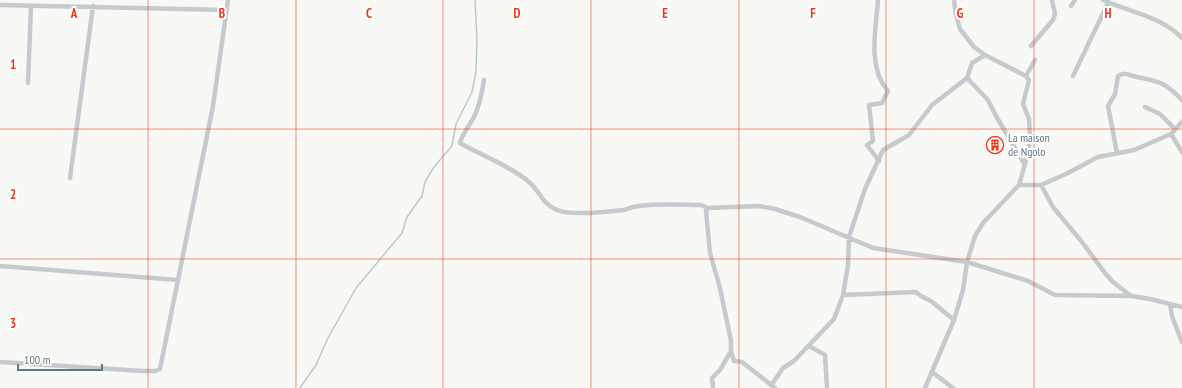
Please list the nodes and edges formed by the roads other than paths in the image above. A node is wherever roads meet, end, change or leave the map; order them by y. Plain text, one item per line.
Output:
1 (228, 0) edge
2 (878, 0) edge
3 (954, 0) edge
4 (1052, 0) edge
5 (1075, 0) edge
6 (1103, 0) edge
7 (1108, 3) junction
8 (0, 5) edge
9 (31, 6) junction
10 (93, 6) junction
11 (1071, 6) dead end
12 (227, 10) junction
13 (1182, 38) edge
14 (1031, 46) dead end
15 (985, 55) junction
16 (1035, 60) dead end
17 (1026, 76) junction
18 (1073, 76) dead end
19 (967, 78) junction
20 (484, 80) dead end
21 (28, 83) dead end
22 (1182, 100) edge
23 (1023, 104) junction
24 (1030, 107) dead end
25 (1145, 107) dead end
26 (1182, 122) edge
27 (1175, 129) junction
28 (1171, 134) junction
29 (1182, 152) edge
30 (1117, 153) junction
31 (879, 161) junction
32 (1025, 165) junction
33 (70, 178) dead end
34 (1019, 185) junction
35 (1041, 185) junction
36 (708, 208) junction
37 (849, 237) junction
38 (967, 262) junction
39 (0, 266) edge
40 (178, 280) junction
41 (843, 295) junction
42 (1132, 296) junction
43 (1170, 304) junction
44 (1182, 307) edge
45 (954, 320) junction
46 (1182, 342) edge
47 (811, 343) junction
48 (731, 350) junction
49 (0, 362) edge
50 (932, 372) junction
51 (774, 386) edge
52 (713, 388) edge
53 (827, 388) edge
54 (925, 388) edge
55 (953, 388) edge

1 - 12 street
2 - 31 street
3 - 15 street
4 - 14 street
5 - 11 street
6 - 7 street
7 - 13 street
7 - 18 street
8 - 9 street
9 - 10 street
9 - 21 street
10 - 12 street
10 - 33 street
12 - 40 street
15 - 17 street
15 - 19 street
16 - 17 street
17 - 23 street
19 - 31 street
19 - 32 street
20 - 36 street
22 - 30 street
23 - 24 street
23 - 32 street
25 - 27 street
26 - 27 street
27 - 28 street
28 - 29 street
28 - 30 street
30 - 35 street
31 - 37 street
32 - 34 street
34 - 35 street
34 - 38 street
35 - 42 street
36 - 37 street
36 - 48 street
37 - 38 street
37 - 41 street
38 - 42 street
38 - 45 street
39 - 40 street
40 - 49 street
41 - 45 street
41 - 47 street
42 - 43 street
43 - 44 street
43 - 46 street
45 - 50 street
47 - 51 street
47 - 53 street
48 - 51 street
48 - 52 street
50 - 54 street
50 - 55 street

